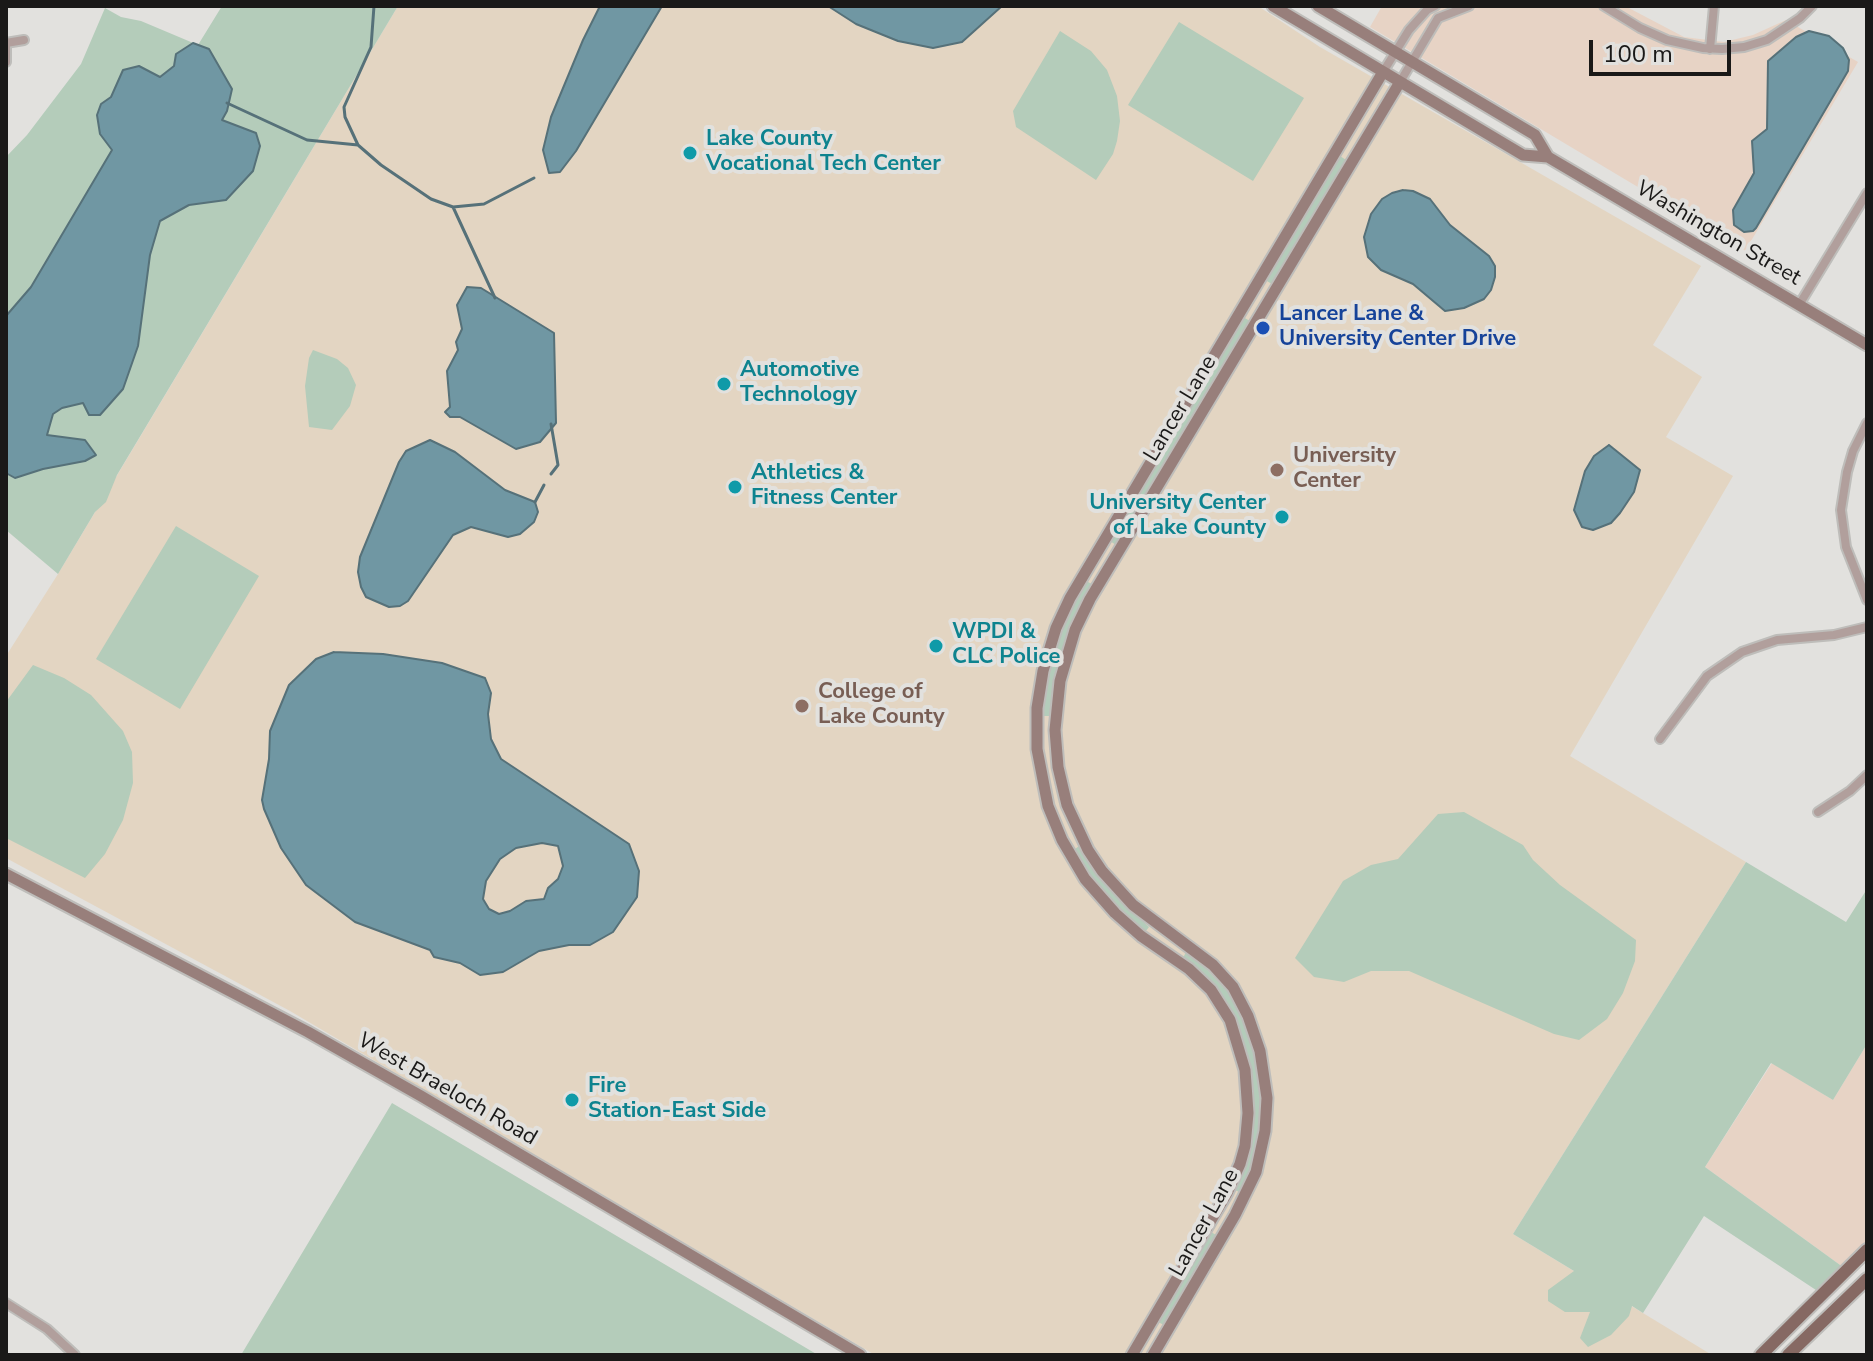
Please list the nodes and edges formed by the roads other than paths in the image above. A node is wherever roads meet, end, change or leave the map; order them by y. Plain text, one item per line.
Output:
1 (1273, 6) edge
2 (1318, 6) edge
3 (1435, 6) edge
4 (1469, 6) edge
5 (1604, 6) edge
6 (1714, 6) edge
7 (1812, 6) edge
8 (24, 40) dead end
9 (6, 42) edge
10 (1710, 49) junction
11 (1395, 52) junction
12 (6, 62) edge
13 (1412, 62) junction
14 (1383, 72) junction
15 (1400, 82) junction
16 (1548, 157) junction
17 (1867, 193) edge
18 (1799, 305) junction
19 (1867, 345) edge
20 (1867, 423) edge
21 (1867, 600) edge
22 (1867, 627) edge
23 (1660, 739) dead end
24 (1867, 775) edge
25 (1818, 812) dead end
26 (6, 874) edge
27 (1867, 1250) edge
28 (1867, 1279) edge
29 (6, 1303) edge
30 (75, 1355) edge
31 (860, 1355) edge
32 (1132, 1355) edge
33 (1153, 1355) edge
34 (1761, 1355) edge
35 (1788, 1355) edge

1 - 14 street, Washington Street
2 - 11 street, Washington Street
3 - 11 street, Lancer Lane
4 - 13 street, Lancer Lane
5 - 10 street
6 - 10 street
7 - 10 street
8 - 9 street
9 - 12 street
11 - 13 street, Washington Street
11 - 14 street, Lancer Lane
13 - 15 street, Lancer Lane
13 - 16 street, Washington Street
14 - 15 street, Washington Street
14 - 32 street, Lancer Lane
15 - 16 street, Washington Street
15 - 33 street, Lancer Lane
16 - 18 street, Washington Street
17 - 18 street
18 - 19 street, Washington Street
20 - 21 street
22 - 23 street
24 - 25 street
26 - 31 street, West Braeloch Road
27 - 34 main road
28 - 35 main road
29 - 30 street

